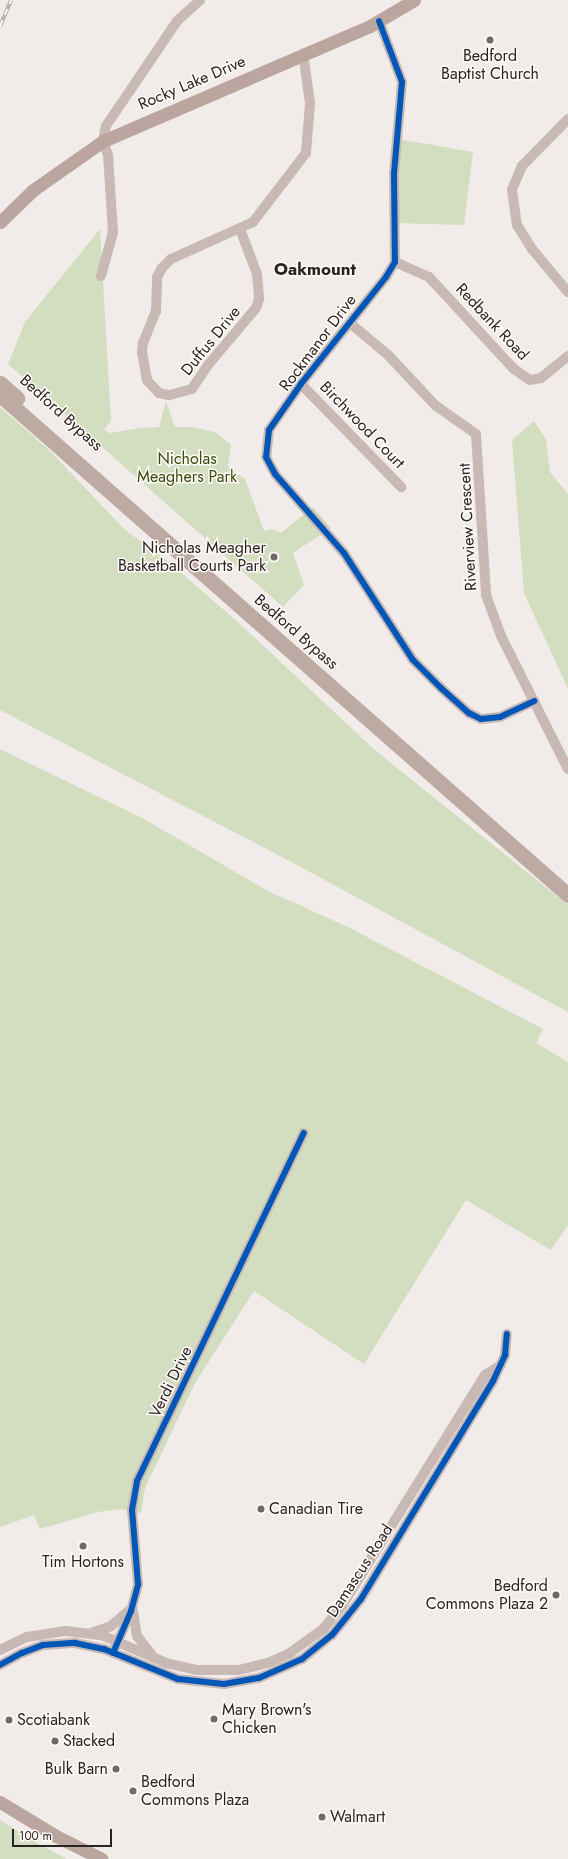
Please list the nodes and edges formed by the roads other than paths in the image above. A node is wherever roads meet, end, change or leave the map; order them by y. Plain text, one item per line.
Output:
1 (200, 0) edge
2 (406, 2) edge
3 (379, 21) junction
4 (302, 53) junction
5 (568, 119) edge
6 (103, 141) junction
7 (0, 222) edge
8 (240, 229) junction
9 (395, 262) junction
10 (101, 276) dead end
11 (568, 292) edge
12 (350, 323) junction
13 (568, 356) edge
14 (0, 383) edge
15 (300, 384) junction
16 (0, 395) edge
17 (401, 487) dead end
18 (535, 701) junction
19 (568, 769) edge
20 (568, 882) edge
21 (568, 895) edge
22 (304, 1133) dead end
23 (507, 1334) dead end
24 (501, 1365) junction
25 (133, 1603) junction
26 (90, 1633) junction
27 (118, 1642) junction
28 (0, 1650) edge
29 (113, 1653) junction
30 (168, 1664) junction
31 (0, 1665) edge
32 (0, 1792) edge
33 (0, 1802) edge
34 (32, 1822) junction
35 (102, 1859) edge

1 - 6 street
2 - 3 main road, Rocky Lake Drive
3 - 4 main road, Rocky Lake Drive
3 - 9 street
4 - 6 main road, Rocky Lake Drive
4 - 8 street, Duffus Drive
5 - 11 street
6 - 7 main road, Rocky Lake Drive
6 - 10 street
8 - 8 street, Duffus Drive
9 - 12 street, Rockmanor Drive
9 - 13 street, Redbank Road
12 - 15 street, Rockmanor Drive
12 - 18 street, Riverview Crescent
14 - 20 highway, Bedford Bypass
15 - 17 street, Birchwood Court
15 - 18 street, Rockmanor Drive
16 - 21 highway, Bedford Bypass
18 - 19 street, Riverview Crescent
22 - 25 street, Verdi Drive
23 - 24 street, Damascus Road
24 - 29 street, Damascus Road
24 - 30 street, Damascus Road
25 - 26 street
25 - 27 street, Verdi Drive
25 - 30 street, Damascus Road
26 - 27 street, Damascus Road
26 - 28 street, Damascus Road
27 - 29 street, Verdi Drive
27 - 30 street, Damascus Road
29 - 31 street, Damascus Road
32 - 34 main road
33 - 34 main road
34 - 35 main road

